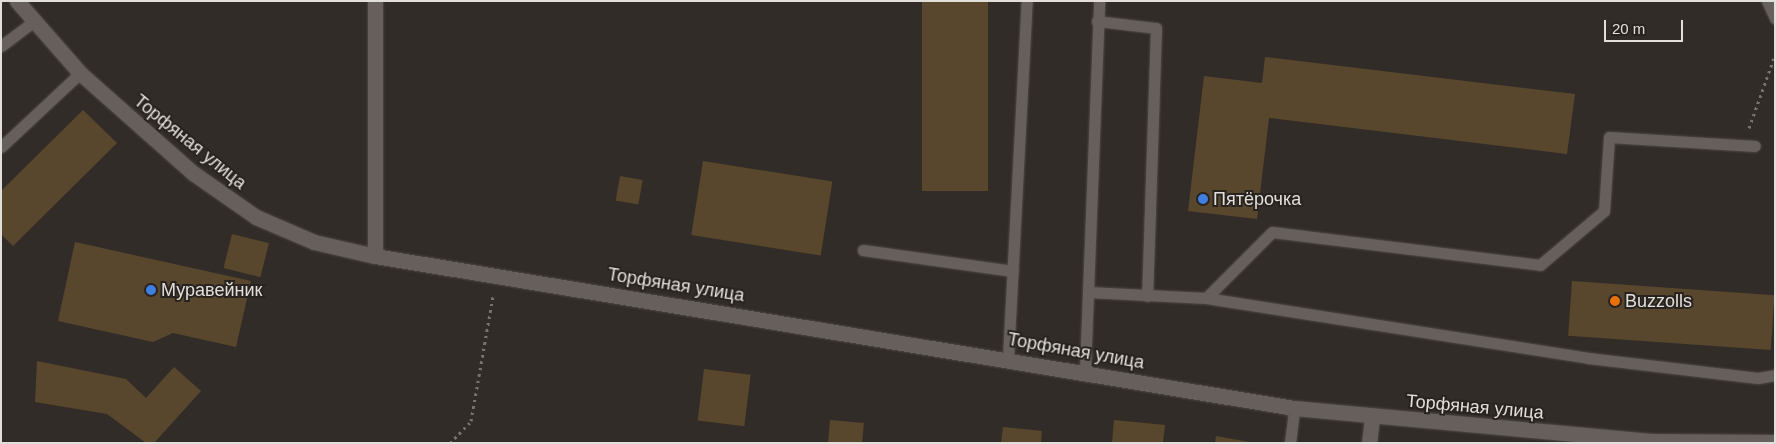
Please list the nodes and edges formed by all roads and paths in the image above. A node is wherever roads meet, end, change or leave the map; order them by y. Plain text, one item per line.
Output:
1 (17, 1) edge
2 (375, 1) edge
3 (1027, 1) edge
4 (1099, 1) edge
5 (1767, 1) edge
6 (1775, 18) edge
7 (34, 21) junction
8 (1097, 21) junction
9 (1, 46) edge
10 (1775, 55) edge
11 (80, 73) junction
12 (1743, 145) junction
13 (1755, 146) dead end
14 (1, 147) edge
15 (864, 250) dead end
16 (375, 256) junction
17 (1013, 272) junction
18 (497, 274) junction
19 (1088, 292) junction
20 (1147, 296) junction
21 (1206, 298) junction
22 (1008, 358) junction
23 (1085, 371) junction
24 (1775, 375) edge
25 (1294, 408) junction
26 (1372, 417) junction
27 (1775, 442) edge
28 (450, 443) edge
29 (1290, 443) edge
30 (1369, 443) edge

1 - 7 street, Торфяная улица
2 - 16 street
3 - 17 lane
4 - 8 lane
5 - 6 lane
7 - 9 lane
7 - 11 street, Торфяная улица
8 - 19 lane
8 - 20 lane
10 - 12 path
11 - 14 lane
11 - 16 street, Торфяная улица
12 - 13 lane
12 - 21 lane
15 - 17 lane
16 - 18 street, Торфяная улица
17 - 22 lane
18 - 22 street, Торфяная улица
18 - 28 path
19 - 20 lane
19 - 23 lane
20 - 21 lane
21 - 24 lane
22 - 23 street, Торфяная улица
23 - 25 street, Торфяная улица
25 - 26 street, Торфяная улица
25 - 29 lane
26 - 27 street, Торфяная улица
26 - 30 street

